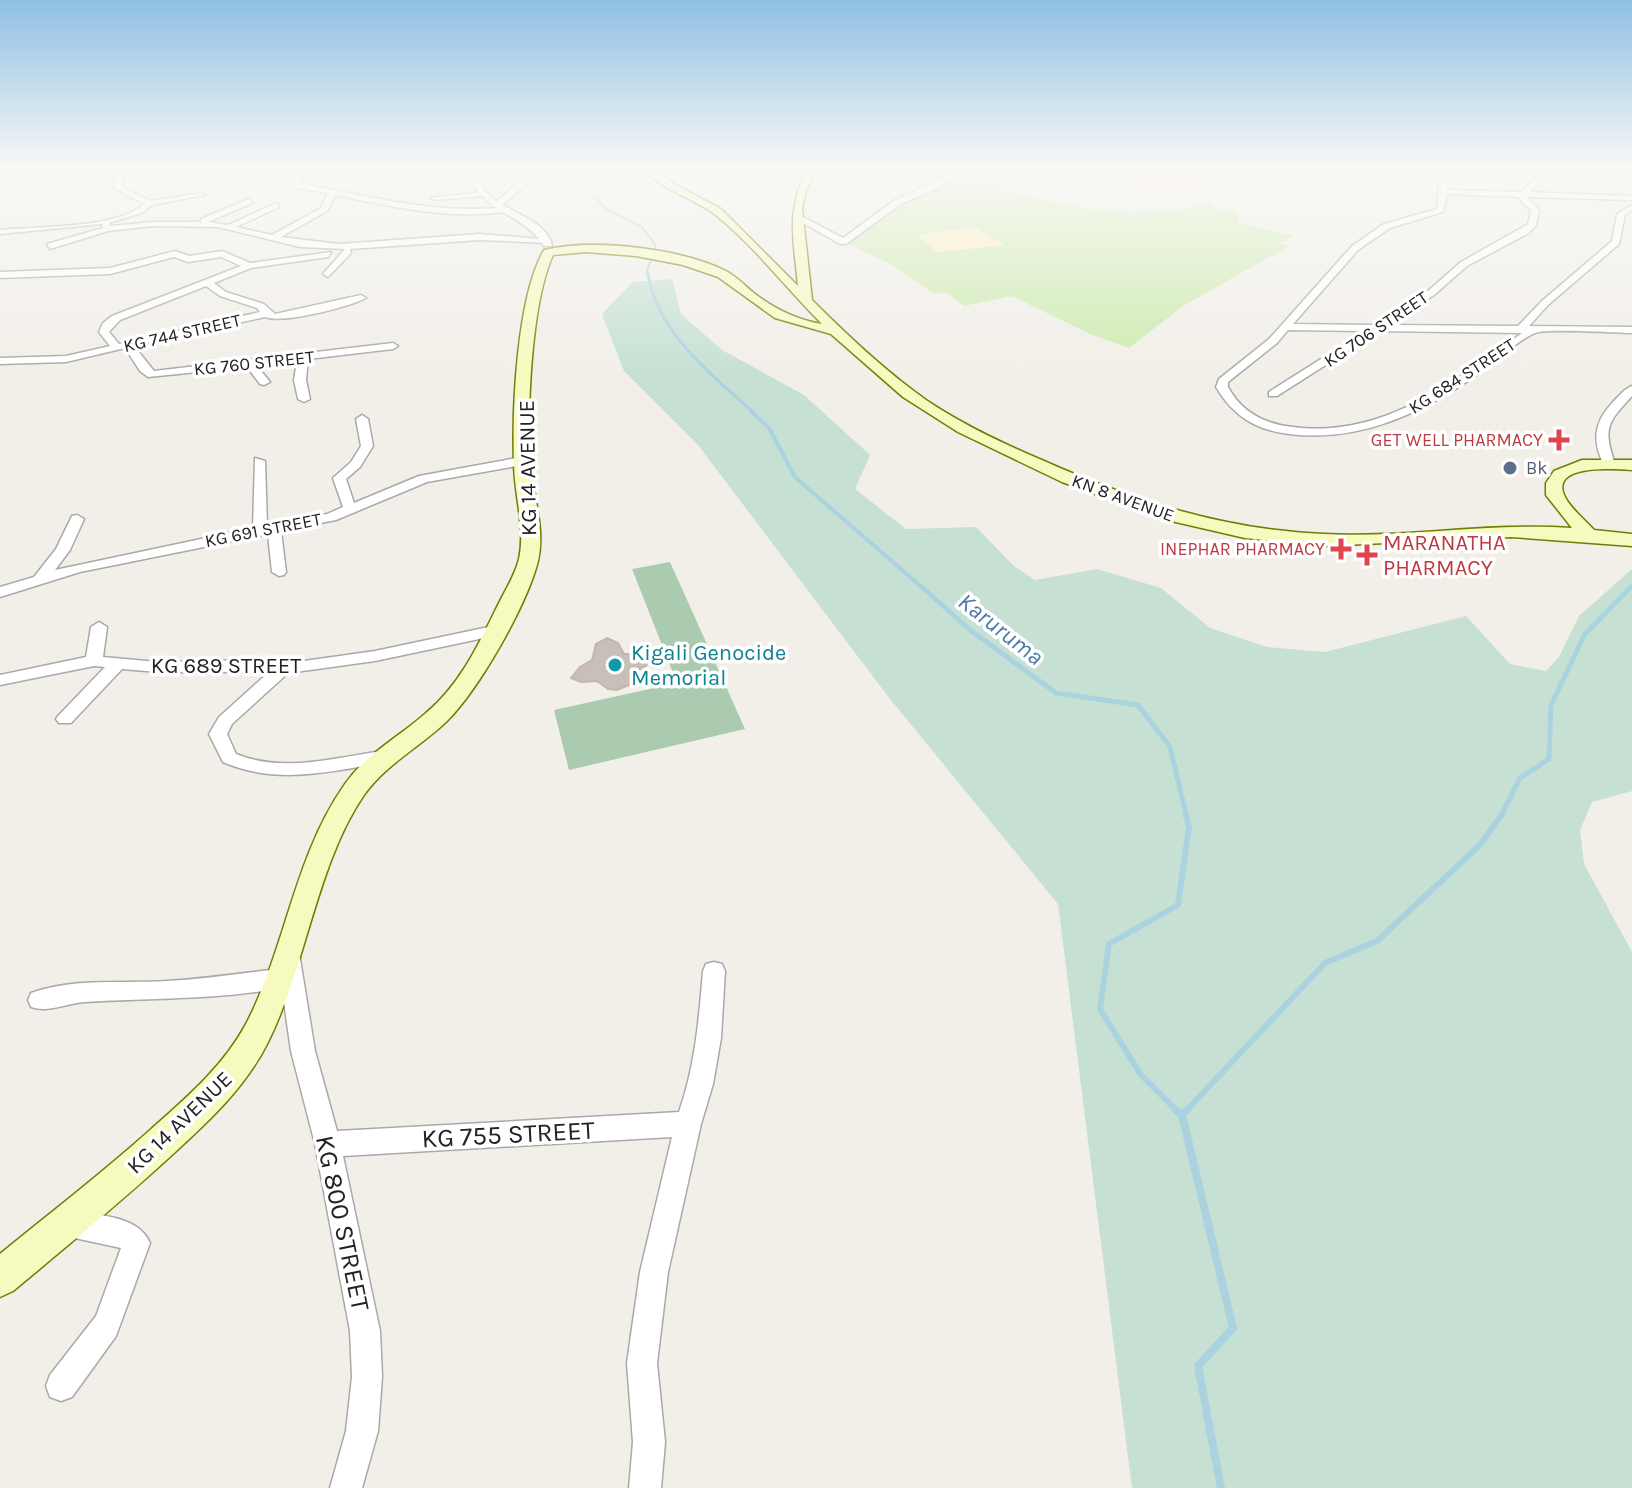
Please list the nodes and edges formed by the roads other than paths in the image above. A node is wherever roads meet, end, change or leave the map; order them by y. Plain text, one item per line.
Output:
1 (73, 237) edge
2 (277, 237) edge
3 (475, 237) edge
4 (484, 237) edge
5 (544, 237) edge
6 (743, 237) edge
7 (800, 237) edge
8 (1370, 237) edge
9 (1510, 237) edge
10 (1617, 237) edge
11 (50, 246) dead end
12 (553, 246) junction
13 (361, 247) junction
14 (348, 251) junction
15 (249, 266) junction
16 (328, 274) dead end
17 (0, 275) edge
18 (781, 277) junction
19 (804, 278) junction
20 (209, 284) junction
21 (361, 298) dead end
22 (806, 301) junction
23 (266, 314) junction
24 (1287, 327) junction
25 (1376, 328) junction
26 (834, 330) junction
27 (1526, 330) junction
28 (1632, 330) edge
29 (129, 346) junction
30 (393, 346) dead end
31 (116, 347) junction
32 (303, 357) junction
33 (0, 361) edge
34 (250, 363) junction
35 (264, 382) dead end
36 (1632, 389) edge
37 (1273, 394) dead end
38 (304, 399) dead end
39 (362, 419) dead end
40 (259, 461) dead end
41 (522, 461) junction
42 (1609, 464) junction
43 (1632, 465) edge
44 (350, 509) junction
45 (77, 519) dead end
46 (267, 529) junction
47 (1587, 534) junction
48 (1632, 540) edge
49 (279, 572) dead end
50 (40, 579) junction
51 (0, 592) edge
52 (99, 627) dead end
53 (498, 630) junction
54 (94, 661) junction
55 (119, 662) junction
56 (283, 669) junction
57 (0, 680) edge
58 (65, 719) dead end
59 (382, 757) junction
60 (285, 969) junction
61 (714, 971) dead end
62 (39, 1000) dead end
63 (688, 1124) junction
64 (328, 1144) junction
65 (66, 1224) junction
66 (0, 1278) edge
67 (61, 1386) dead end
68 (346, 1488) edge
69 (645, 1488) edge

1 - 11 street
2 - 13 street
3 - 13 street
4 - 12 street
5 - 12 street
6 - 18 main road, KN 8 AVENUE
7 - 19 main road
8 - 24 street, KG 684 STREET
9 - 25 street, KG 706 STREET
10 - 27 street
12 - 26 main road
12 - 41 main road, KG 14 AVENUE
13 - 14 street
14 - 15 street
14 - 16 street
15 - 17 street
15 - 20 street
18 - 19 main road
18 - 22 main road, KN 8 AVENUE
19 - 22 main road
20 - 23 street
20 - 31 street
21 - 23 street, KG 744 STREET
22 - 26 main road, KN 8 AVENUE
23 - 29 street, KG 744 STREET
24 - 25 street
24 - 27 street, KG 684 STREET
25 - 27 street
25 - 37 street, KG 706 STREET
26 - 47 main road, KN 8 AVENUE
27 - 28 street
29 - 31 street, KG 744 STREET
29 - 34 street, KG 760 STREET
30 - 32 street, KG 760 STREET
31 - 33 street, KG 744 STREET
32 - 34 street, KG 760 STREET
32 - 38 street
34 - 35 street
36 - 42 street
39 - 44 street
40 - 46 street
41 - 44 street, KG 691 STREET
41 - 53 main road, KG 14 AVENUE
42 - 43 main road
42 - 47 main road
44 - 46 street, KG 691 STREET
45 - 50 street
46 - 49 street
46 - 50 street, KG 691 STREET
47 - 48 main road, KN 8 AVENUE
50 - 51 street, KG 691 STREET
52 - 54 street
53 - 56 street, KG 689 STREET
53 - 59 main road, KG 14 AVENUE
54 - 55 street, KG 689 STREET
54 - 57 street, KG 689 STREET
55 - 56 street, KG 689 STREET
55 - 58 street
56 - 59 street
59 - 60 main road, KG 14 AVENUE
60 - 62 street
60 - 64 street, KG 800 STREET
60 - 65 main road, KG 14 AVENUE
61 - 63 street
63 - 64 street, KG 755 STREET
63 - 69 street
64 - 68 street, KG 800 STREET
65 - 66 main road, KG 14 AVENUE
65 - 67 street

